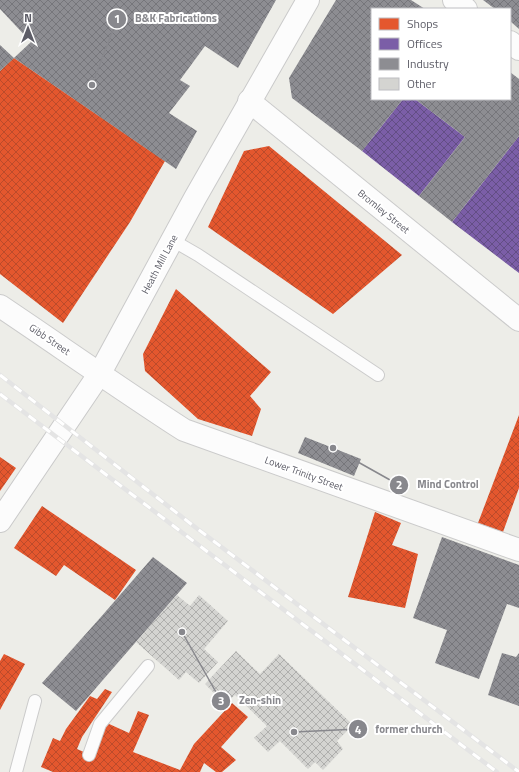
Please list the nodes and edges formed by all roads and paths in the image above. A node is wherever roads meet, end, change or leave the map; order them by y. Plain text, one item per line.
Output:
1 (308, 0) edge
2 (454, 0) edge
3 (465, 8) edge
4 (511, 43) edge
5 (519, 49) edge
6 (249, 101) junction
7 (172, 240) junction
8 (0, 306) edge
9 (519, 320) edge
10 (100, 373) junction
11 (378, 374) dead end
12 (0, 521) edge
13 (519, 550) edge
14 (148, 666) dead end
15 (35, 701) dead end
16 (89, 755) dead end
17 (16, 772) edge

1 - 6 street, Heath Mill Lane
2 - 3 street
4 - 5 street
6 - 7 street, Heath Mill Lane
6 - 9 street, Bromley Street
7 - 10 street, Heath Mill Lane
7 - 11 lane
8 - 10 street, Gibb Street
10 - 12 street, Heath Mill Lane
10 - 13 street, Lower Trinity Street
14 - 16 lane
15 - 17 lane

